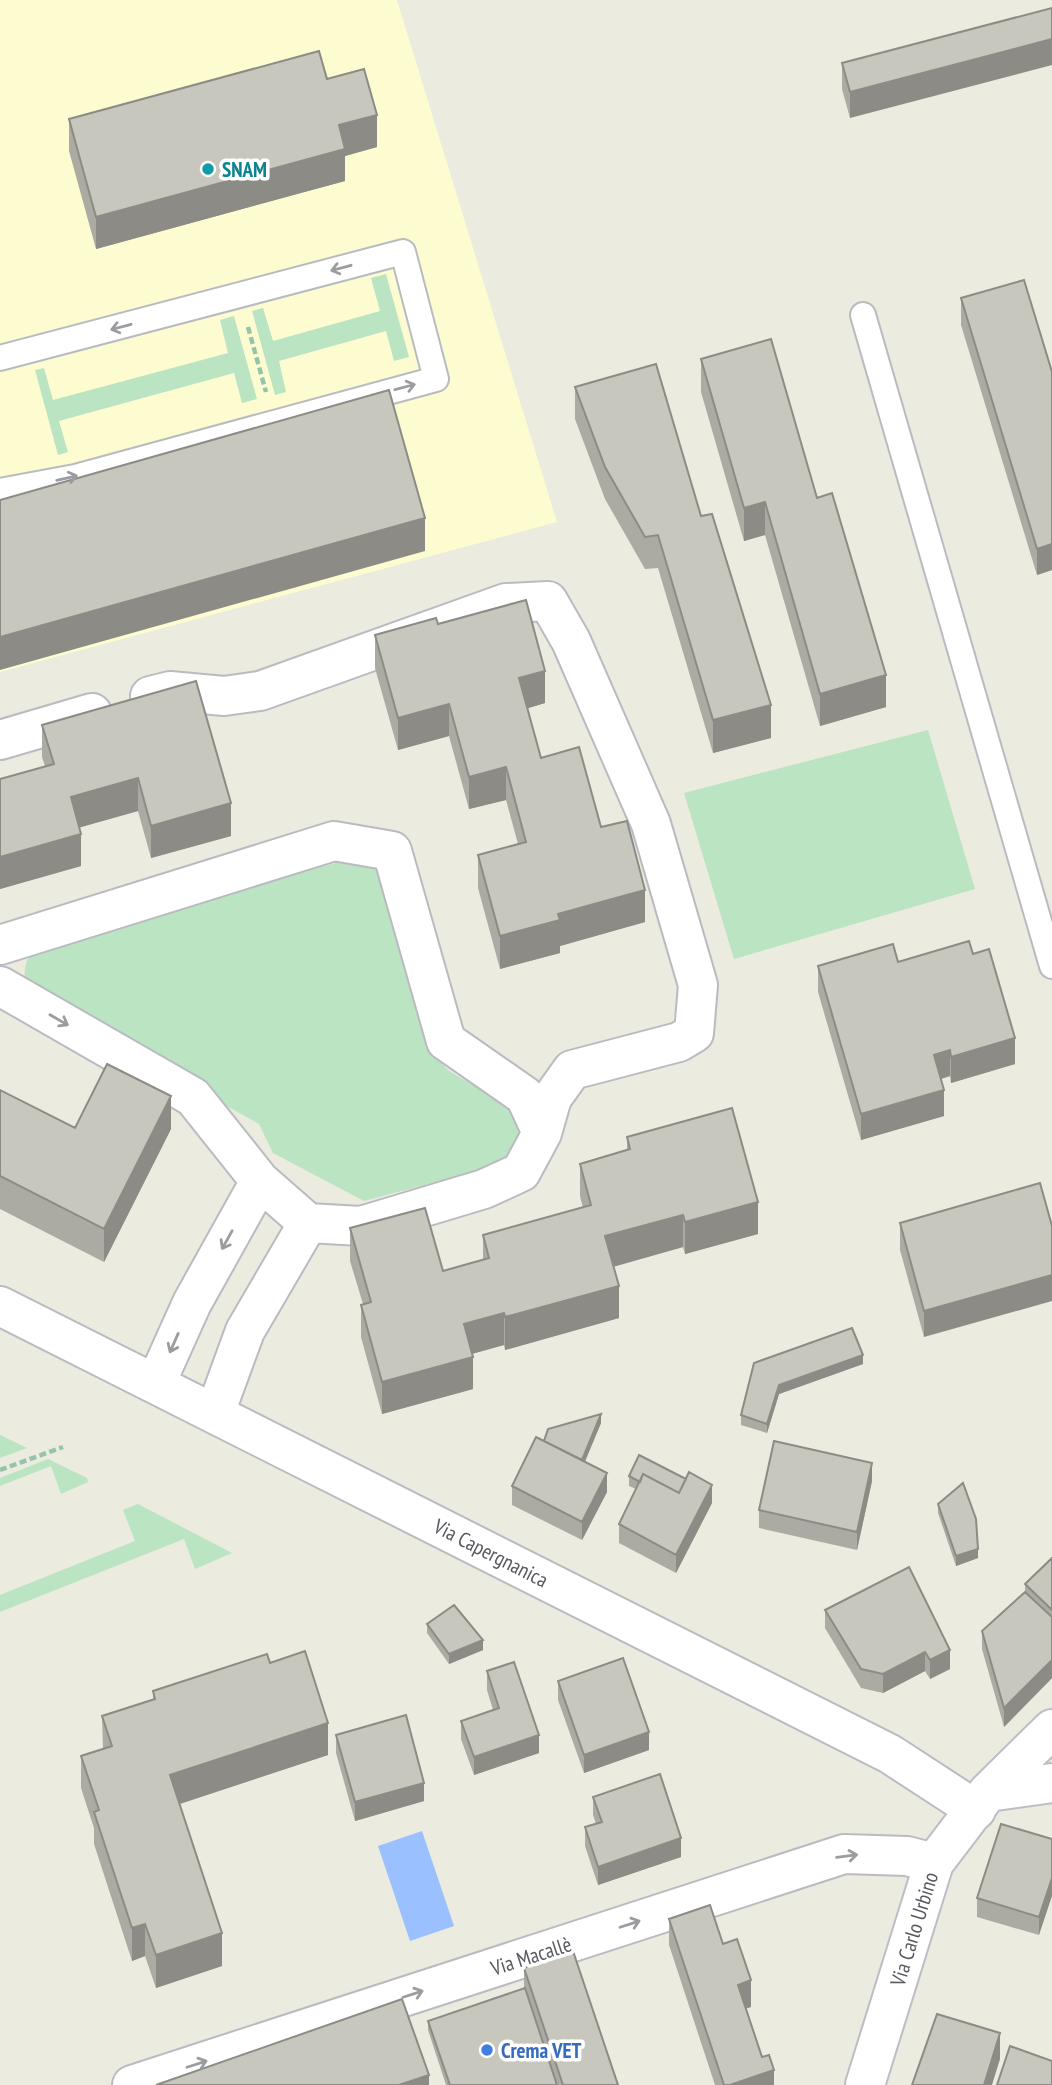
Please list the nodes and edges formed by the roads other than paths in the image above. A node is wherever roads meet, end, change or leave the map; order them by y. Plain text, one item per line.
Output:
1 (863, 315) dead end
2 (0, 358) edge
3 (0, 491) edge
4 (0, 740) edge
5 (0, 945) edge
6 (1052, 965) edge
7 (0, 986) edge
8 (542, 1133) junction
9 (260, 1181) junction
10 (308, 1223) junction
11 (0, 1306) edge
12 (156, 1383) junction
13 (215, 1413) junction
14 (1052, 1729) edge
15 (1052, 1783) edge
16 (982, 1801) junction
17 (934, 1863) junction
18 (132, 2085) edge
19 (865, 2085) edge

1 - 6 lane
3 -> 2 lane
4 - 8 street
5 - 8 street
7 -> 9 street
8 - 10 street
9 - 10 street
9 -> 12 street
10 - 13 street
11 - 12 street, Via Capergnanica
12 - 13 street, Via Capergnanica
13 - 16 street, Via Capergnanica
14 - 16 street, Via Carlo Urbino
15 - 16 street
16 - 17 street, Via Carlo Urbino
18 -> 17 street, Via Macallè
17 - 19 street, Via Carlo Urbino

